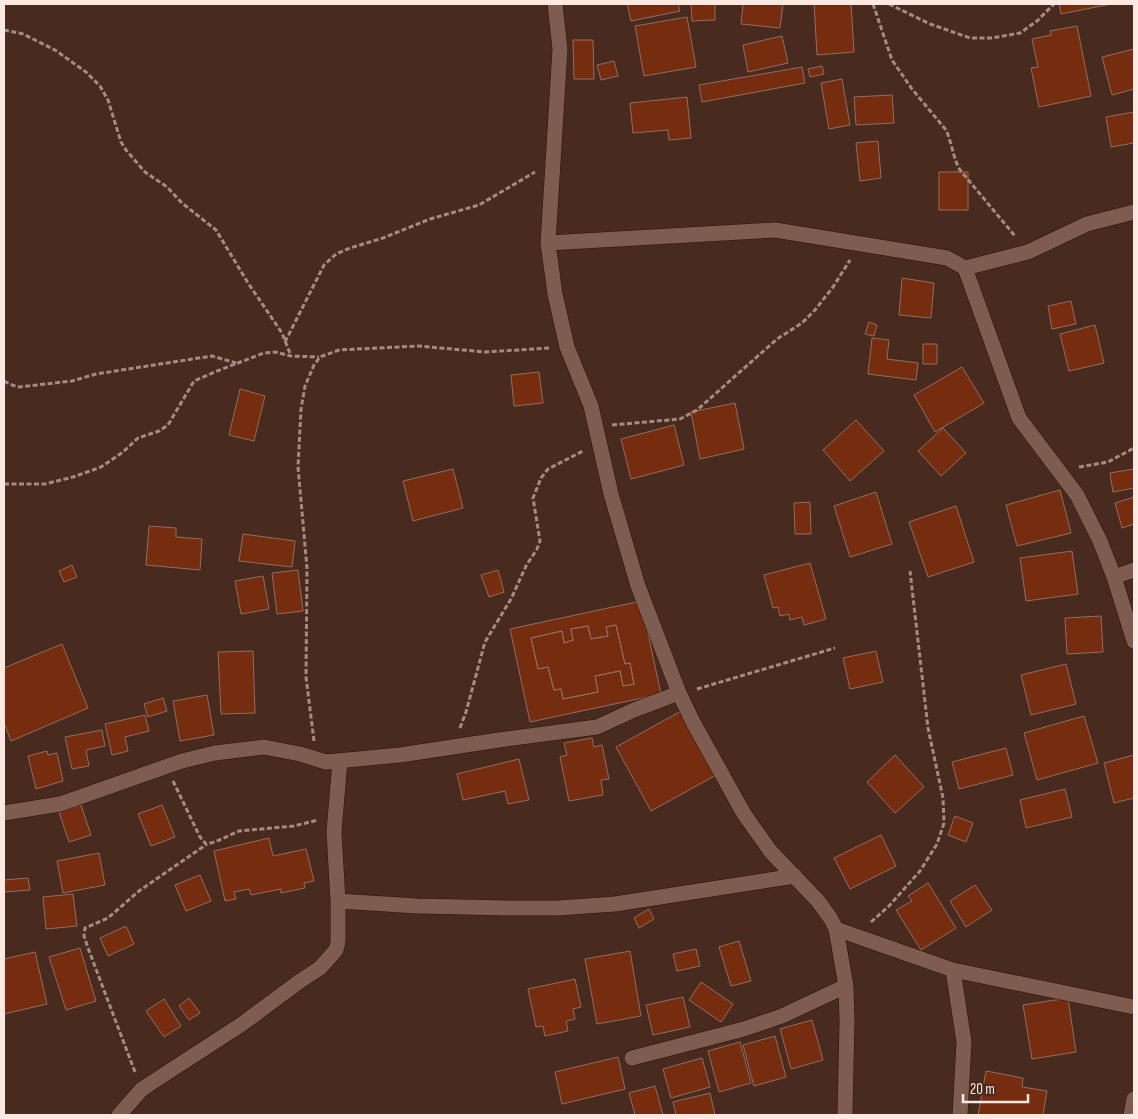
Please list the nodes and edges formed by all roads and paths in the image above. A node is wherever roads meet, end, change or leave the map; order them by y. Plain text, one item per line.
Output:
1 (556, 4) edge
2 (873, 4) edge
3 (889, 4) edge
4 (1054, 4) edge
5 (4, 30) edge
6 (553, 162) junction
7 (1134, 212) edge
8 (548, 243) junction
9 (860, 244) junction
10 (1028, 252) junction
11 (965, 268) junction
12 (286, 342) junction
13 (567, 347) junction
14 (291, 356) junction
15 (320, 357) junction
16 (237, 364) junction
17 (4, 382) edge
18 (596, 427) junction
19 (599, 443) junction
20 (1134, 448) edge
21 (1057, 469) junction
22 (4, 484) edge
23 (910, 570) dead end
24 (1134, 570) edge
25 (1114, 577) junction
26 (1134, 641) edge
27 (835, 648) dead end
28 (679, 693) junction
29 (451, 747) junction
30 (316, 759) junction
31 (340, 760) junction
32 (166, 767) junction
33 (4, 813) edge
34 (335, 816) junction
35 (207, 844) junction
36 (795, 876) junction
37 (338, 901) junction
38 (836, 930) junction
39 (856, 936) junction
40 (953, 970) junction
41 (846, 986) junction
42 (1134, 1007) edge
43 (632, 1058) dead end
44 (142, 1089) junction
45 (1134, 1100) edge
46 (119, 1115) edge
47 (845, 1115) edge
48 (960, 1115) edge
49 (1131, 1115) edge

1 - 6 street
2 - 10 path
3 - 4 path
5 - 12 path
6 - 8 street
6 - 12 path
7 - 10 street
8 - 9 street
8 - 13 street
9 - 11 street
9 - 18 path
10 - 11 street
11 - 21 street
12 - 14 path
13 - 15 path
13 - 18 street
14 - 15 path
14 - 16 path
15 - 30 path
16 - 17 path
16 - 22 path
18 - 19 street
19 - 28 street
19 - 29 path
20 - 21 path
21 - 25 street
23 - 39 path
24 - 25 street
25 - 26 street
27 - 28 path
28 - 29 street
28 - 36 street
29 - 31 street
30 - 31 street
30 - 32 street
31 - 34 street
32 - 33 street
32 - 35 path
34 - 35 path
34 - 37 street
35 - 44 path
36 - 37 street
36 - 38 street
37 - 44 street
38 - 39 street
38 - 41 street
39 - 40 street
40 - 42 street
40 - 48 street
41 - 43 street
41 - 47 street
44 - 46 street
45 - 49 street

